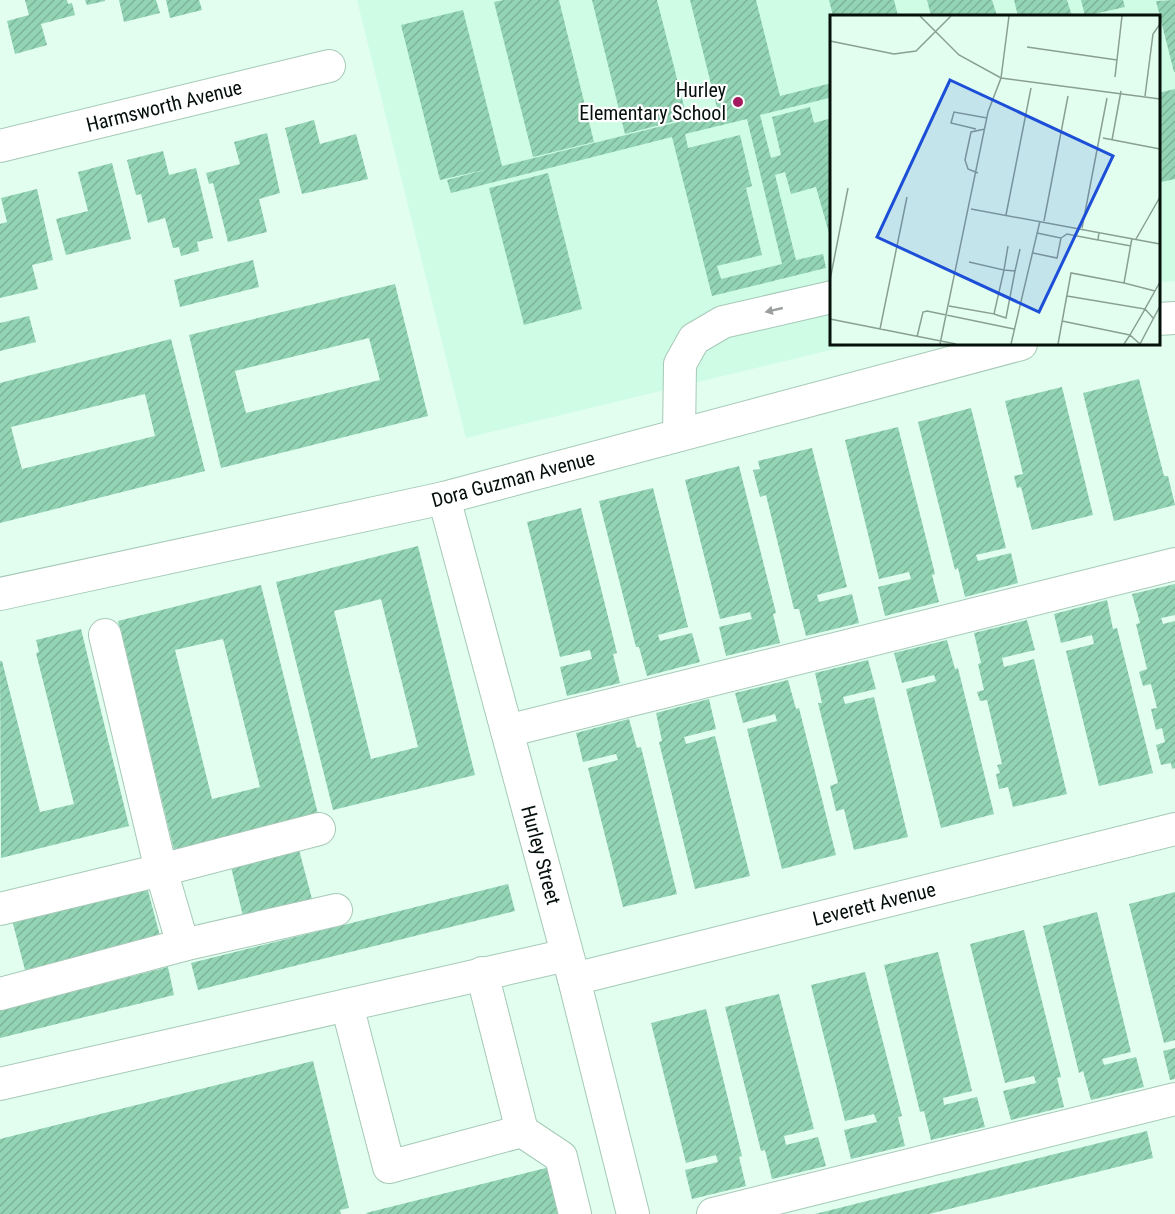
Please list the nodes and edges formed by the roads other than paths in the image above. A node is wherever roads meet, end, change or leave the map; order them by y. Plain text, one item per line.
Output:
1 (329, 66) dead end
2 (0, 146) edge
3 (830, 297) edge
4 (1175, 318) edge
5 (1160, 320) edge
6 (1013, 345) edge
7 (971, 350) edge
8 (679, 435) junction
9 (444, 498) junction
10 (1175, 564) edge
11 (0, 594) edge
12 (105, 635) dead end
13 (507, 731) junction
14 (319, 829) dead end
15 (1175, 830) edge
16 (161, 870) junction
17 (0, 909) edge
18 (336, 910) dead end
19 (183, 945) junction
20 (571, 967) junction
21 (482, 973) junction
22 (0, 994) edge
23 (347, 1005) junction
24 (0, 1084) edge
25 (1175, 1099) edge
26 (522, 1131) junction
27 (575, 1214) edge
28 (633, 1214) edge
29 (713, 1214) edge

1 - 2 street, Harmsworth Avenue
3 -> 8 street
4 - 5 street
6 - 7 street, Dora Guzman Avenue
7 - 8 street, Dora Guzman Avenue
8 - 9 street, Dora Guzman Avenue
9 - 11 street, Dora Guzman Avenue
9 - 13 street, Hurley Street
10 - 13 street
12 - 16 street
13 - 20 street, Hurley Street
14 - 16 street
15 - 20 street, Leverett Avenue
16 - 17 street
16 - 19 street
18 - 19 street
19 - 22 street
20 - 21 street, Leverett Avenue
20 - 28 street, Hurley Street
21 - 23 street, Leverett Avenue
21 - 26 street
23 - 24 street, Leverett Avenue
23 - 26 street
25 - 29 street
26 - 27 street

